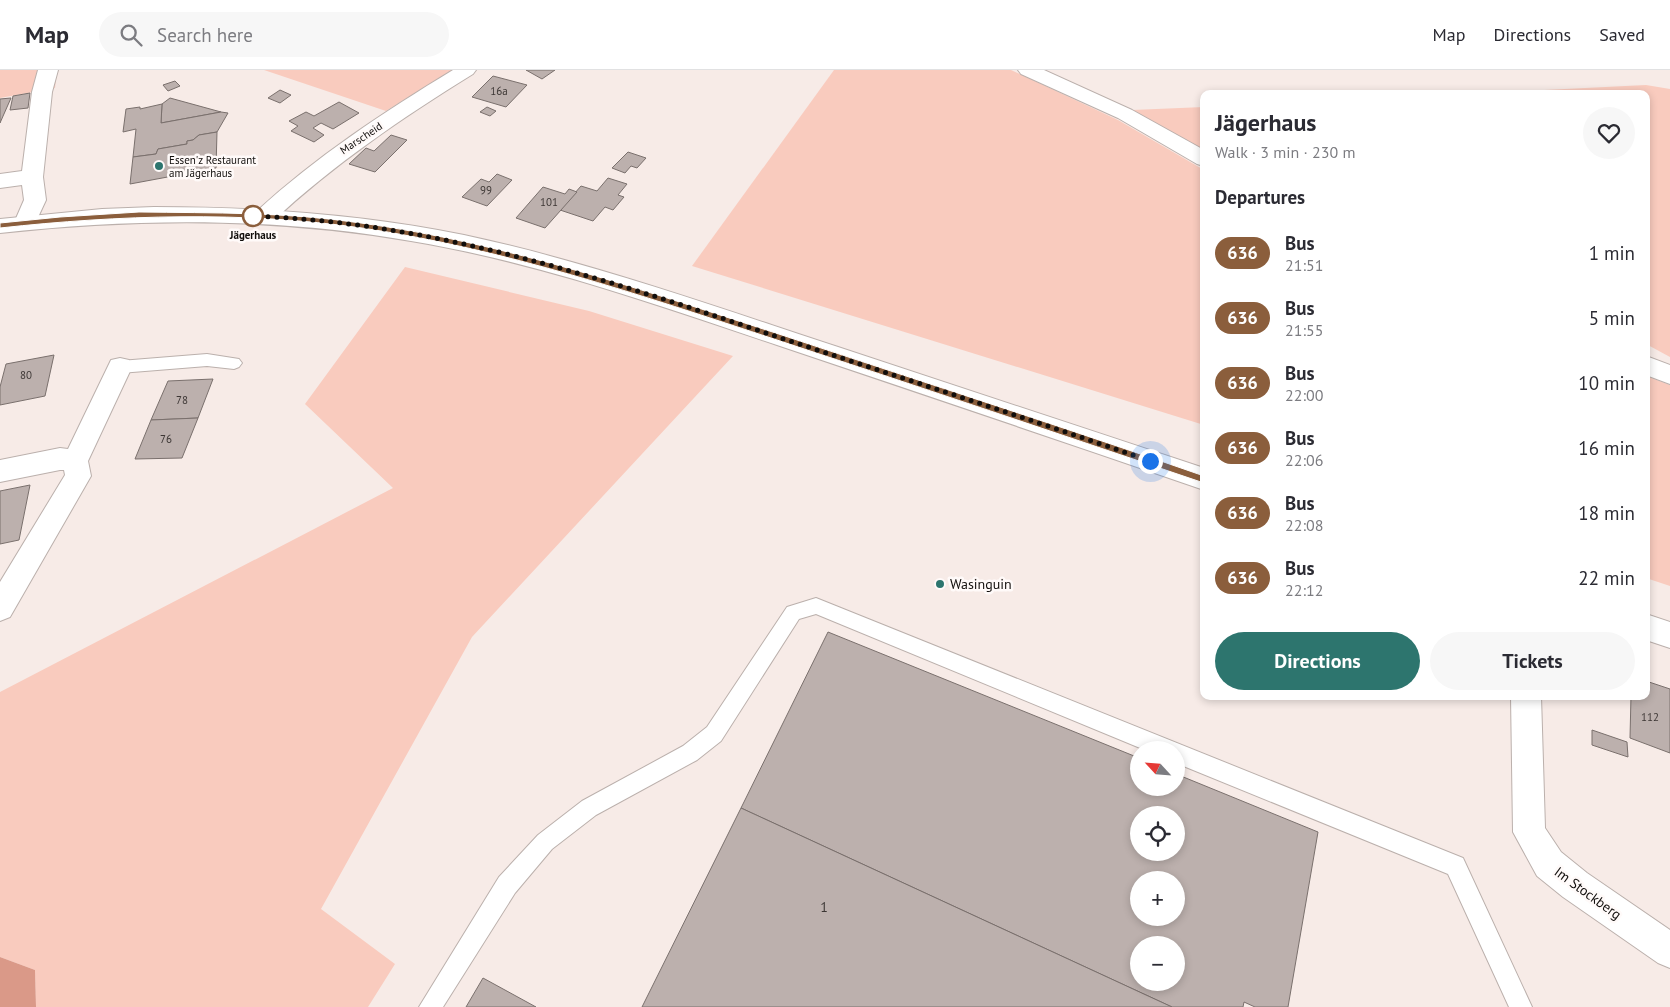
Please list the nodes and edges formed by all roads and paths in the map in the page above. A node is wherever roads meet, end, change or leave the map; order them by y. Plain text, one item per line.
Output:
1 (48, 70) edge
2 (466, 70) edge
3 (1028, 70) edge
4 (1200, 158) edge
5 (32, 177) junction
6 (0, 181) edge
7 (265, 216) junction
8 (25, 223) junction
9 (0, 226) edge
10 (234, 363) dead end
11 (120, 367) joint
12 (1650, 368) edge
13 (1670, 375) edge
14 (74, 461) junction
15 (0, 472) edge
16 (1200, 479) edge
17 (0, 608) edge
18 (1650, 628) edge
19 (1670, 635) edge
20 (1526, 700) edge
21 (1146, 741) edge
22 (1185, 757) edge
23 (1670, 951) edge
24 (430, 1007) edge
25 (1521, 1007) edge

1 - 5 street
2 - 7 street, Marscheid
3 - 4 street
5 - 6 street
5 - 8 street
7 - 8 street
7 - 16 street
8 - 9 street
10 - 11 lane
11 - 14 street
12 - 13 street
14 - 15 street
14 - 17 street
18 - 19 street
20 - 23 street, Im Stockberg
21 - 24 lane
22 - 25 lane

